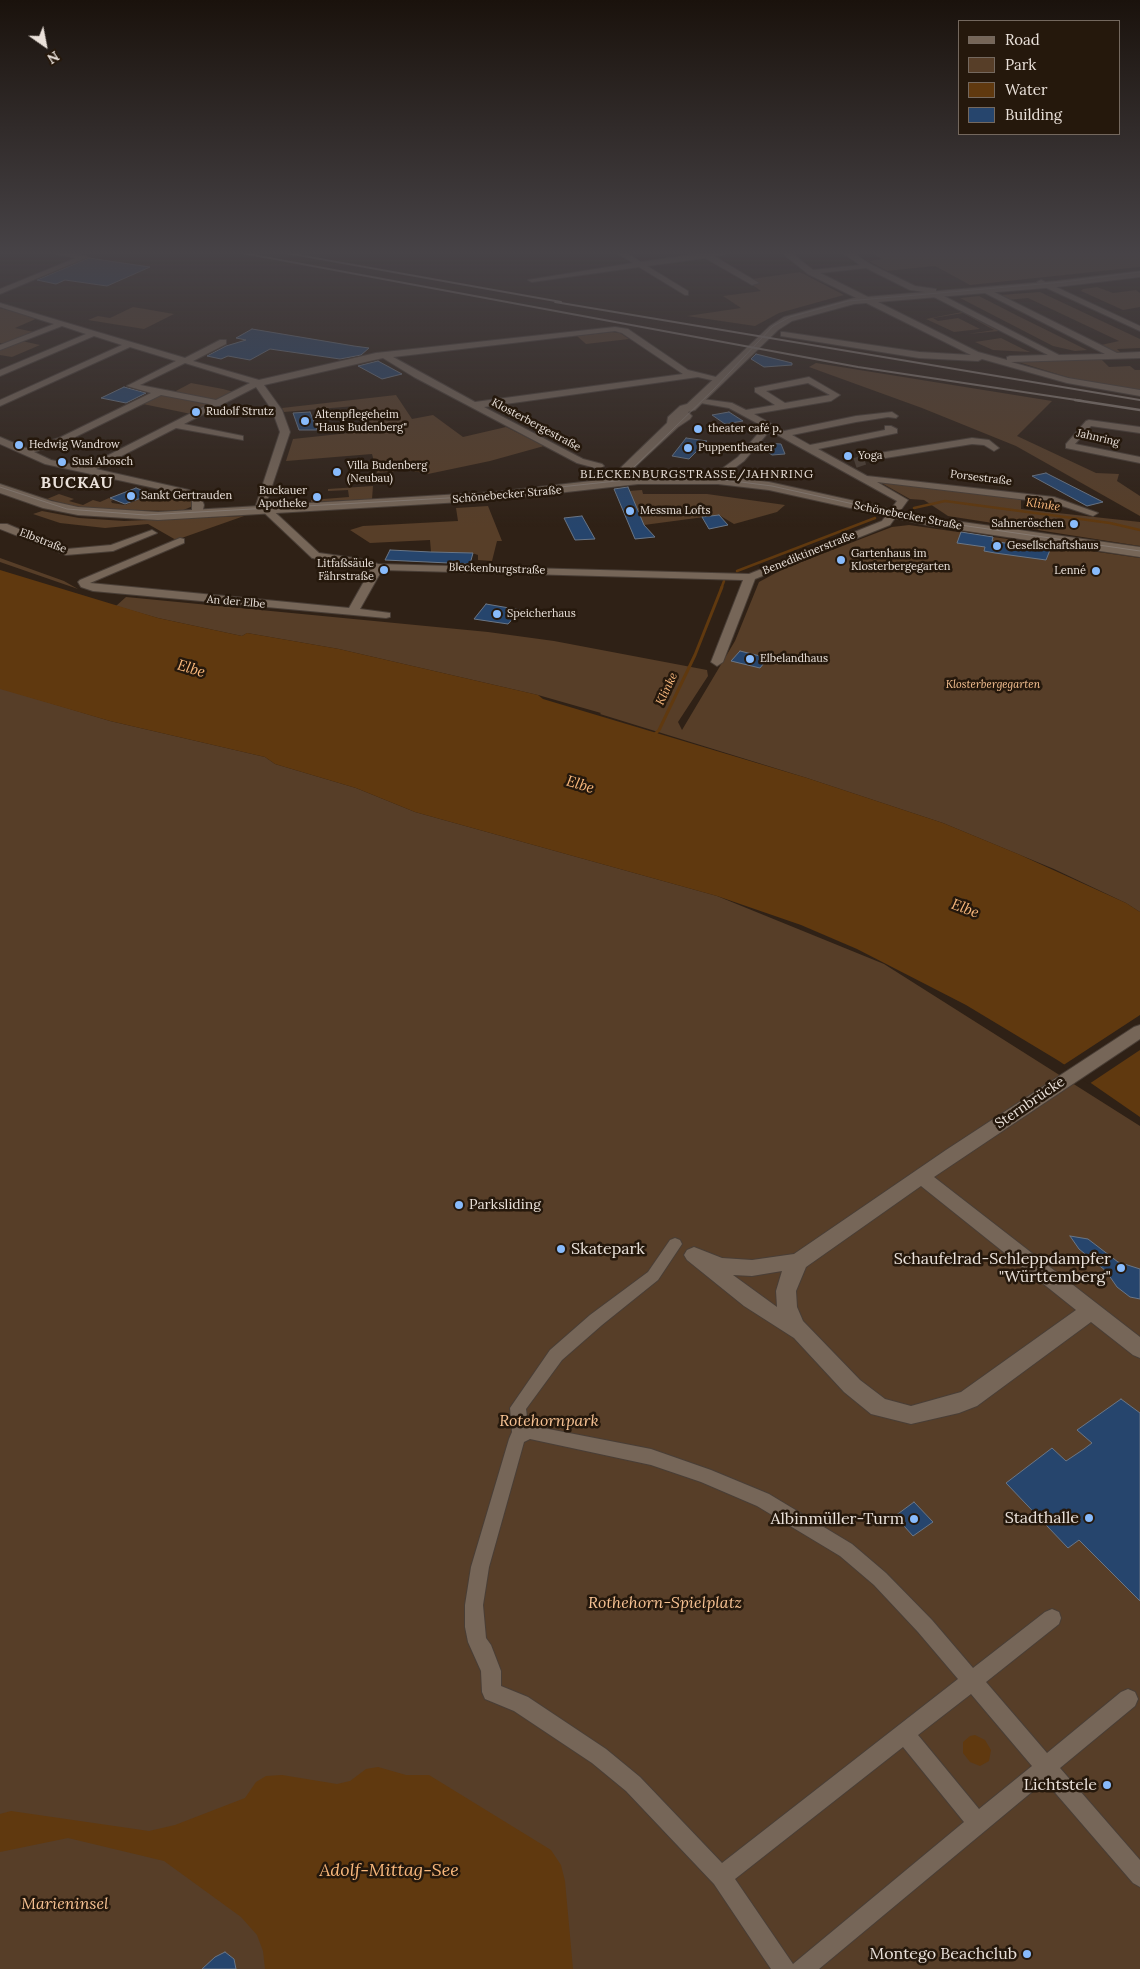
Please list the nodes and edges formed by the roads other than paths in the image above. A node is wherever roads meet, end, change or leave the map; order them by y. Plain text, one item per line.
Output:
1 (68, 344) edge
2 (130, 344) joint
3 (219, 344) edge
4 (482, 344) edge
5 (644, 344) edge
6 (760, 344) edge
7 (848, 344) edge
8 (958, 344) edge
9 (1031, 344) edge
10 (1092, 344) edge
11 (437, 349) junction
12 (385, 355) junction
13 (1140, 355) edge
14 (1116, 356) junction
15 (986, 357) junction
16 (1058, 358) junction
17 (448, 359) dead end
18 (185, 361) junction
19 (1001, 361) junction
20 (0, 373) edge
21 (698, 375) junction
22 (723, 375) junction
23 (258, 383) junction
24 (160, 392) junction
25 (1140, 393) edge
26 (0, 403) edge
27 (217, 403) junction
28 (694, 404) junction
29 (875, 404) dead end
30 (475, 405) junction
31 (783, 406) junction
32 (745, 413) junction
33 (175, 425) junction
34 (888, 428) dead end
35 (772, 429) junction
36 (1140, 430) edge
37 (782, 434) junction
38 (240, 438) dead end
39 (0, 440) edge
40 (810, 448) junction
41 (994, 448) dead end
42 (24, 452) junction
43 (639, 457) junction
44 (873, 457) tunnel mouth
45 (1140, 460) edge
46 (855, 463) tunnel mouth
47 (599, 466) dead end
48 (842, 466) junction
49 (87, 470) junction
50 (864, 477) junction
51 (677, 479) junction
52 (718, 480) junction
53 (614, 483) junction
54 (0, 488) edge
55 (264, 510) junction
56 (1093, 512) dead end
57 (197, 514) junction
58 (894, 514) junction
59 (3, 526) dead end
60 (152, 533) dead end
61 (180, 541) dead end
62 (113, 548) junction
63 (1140, 552) edge
64 (139, 557) junction
65 (377, 567) junction
66 (750, 577) junction
67 (86, 586) joint
68 (352, 612) junction
69 (386, 615) dead end
70 (717, 662) dead end
71 (1140, 1031) edge
72 (922, 1177) junction
73 (675, 1244) dead end
74 (799, 1261) junction
75 (1091, 1311) junction
76 (801, 1334) junction
77 (1140, 1349) edge
78 (521, 1434) junction
79 (1052, 1618) dead end
80 (973, 1680) junction
81 (1128, 1699) dead end
82 (905, 1734) junction
83 (1047, 1766) junction
84 (978, 1823) junction
85 (1140, 1876) edge
86 (721, 1877) junction
87 (784, 1969) edge
88 (802, 1969) edge

1 - 20 street
2 - 18 street
2 - 26 street
3 - 18 street
4 - 11 street
5 - 21 street
6 - 22 main road
7 - 15 street
8 - 15 street
9 - 16 street
10 - 14 street
11 - 12 street
11 - 17 street
12 - 23 street
12 - 30 street, Klosterbergestraße
13 - 14 street
14 - 16 street
15 - 19 street
16 - 19 street
18 - 23 street
18 - 24 street
19 - 25 street
21 - 22 street
21 - 30 street
22 - 28 main road
23 - 27 street
23 - 55 street
24 - 27 street
24 - 42 street
27 - 33 street
28 - 32 street, Porsestraße
28 - 43 main road
29 - 37 street
30 - 47 street, Klosterbergestraße
31 - 31 street
31 - 32 street
32 - 35 street, Porsestraße
33 - 38 street
33 - 49 street
34 - 40 street
35 - 37 street, Porsestraße
35 - 52 street
36 - 45 street, Jahnring
37 - 40 street, Porsestraße
39 - 42 street
40 - 48 street, Porsestraße
41 - 44 street
42 - 49 street
43 - 51 main road
43 - 53 main road
46 - 48 street
48 - 50 street, Porsestraße
49 - 57 street
50 - 56 street, Porsestraße
50 - 58 street, Porsestraße
51 - 52 main road, Schönebecker Straße
51 - 53 main road, Schönebecker Straße
52 - 58 main road, Schönebecker Straße
53 - 55 main road, Schönebecker Straße
54 - 57 main road, Schönebecker Straße
55 - 57 main road, Schönebecker Straße
55 - 65 street, Bleckenburgstraße
58 - 63 main road, Schönebecker Straße
58 - 66 street, Benediktinerstraße
59 - 62 street, Elbstraße
60 - 62 street, Elbstraße
61 - 64 street
62 - 64 street, Elbstraße
64 - 67 street
65 - 66 street, Bleckenburgstraße
65 - 68 street
66 - 70 street, Benediktinerstraße
67 - 68 street, An der Elbe
68 - 69 street, An der Elbe
71 - 72 street, Sternbrücke
72 - 74 street, Sternbrücke
72 - 75 street
73 - 78 street
74 - 76 street
74 - 76 street
75 - 76 street
75 - 77 street
78 - 80 street
78 - 86 street
79 - 80 street
80 - 82 street
80 - 83 street
81 - 83 street
82 - 84 street
82 - 86 street
83 - 84 street
83 - 85 street
84 - 88 street
86 - 87 street

